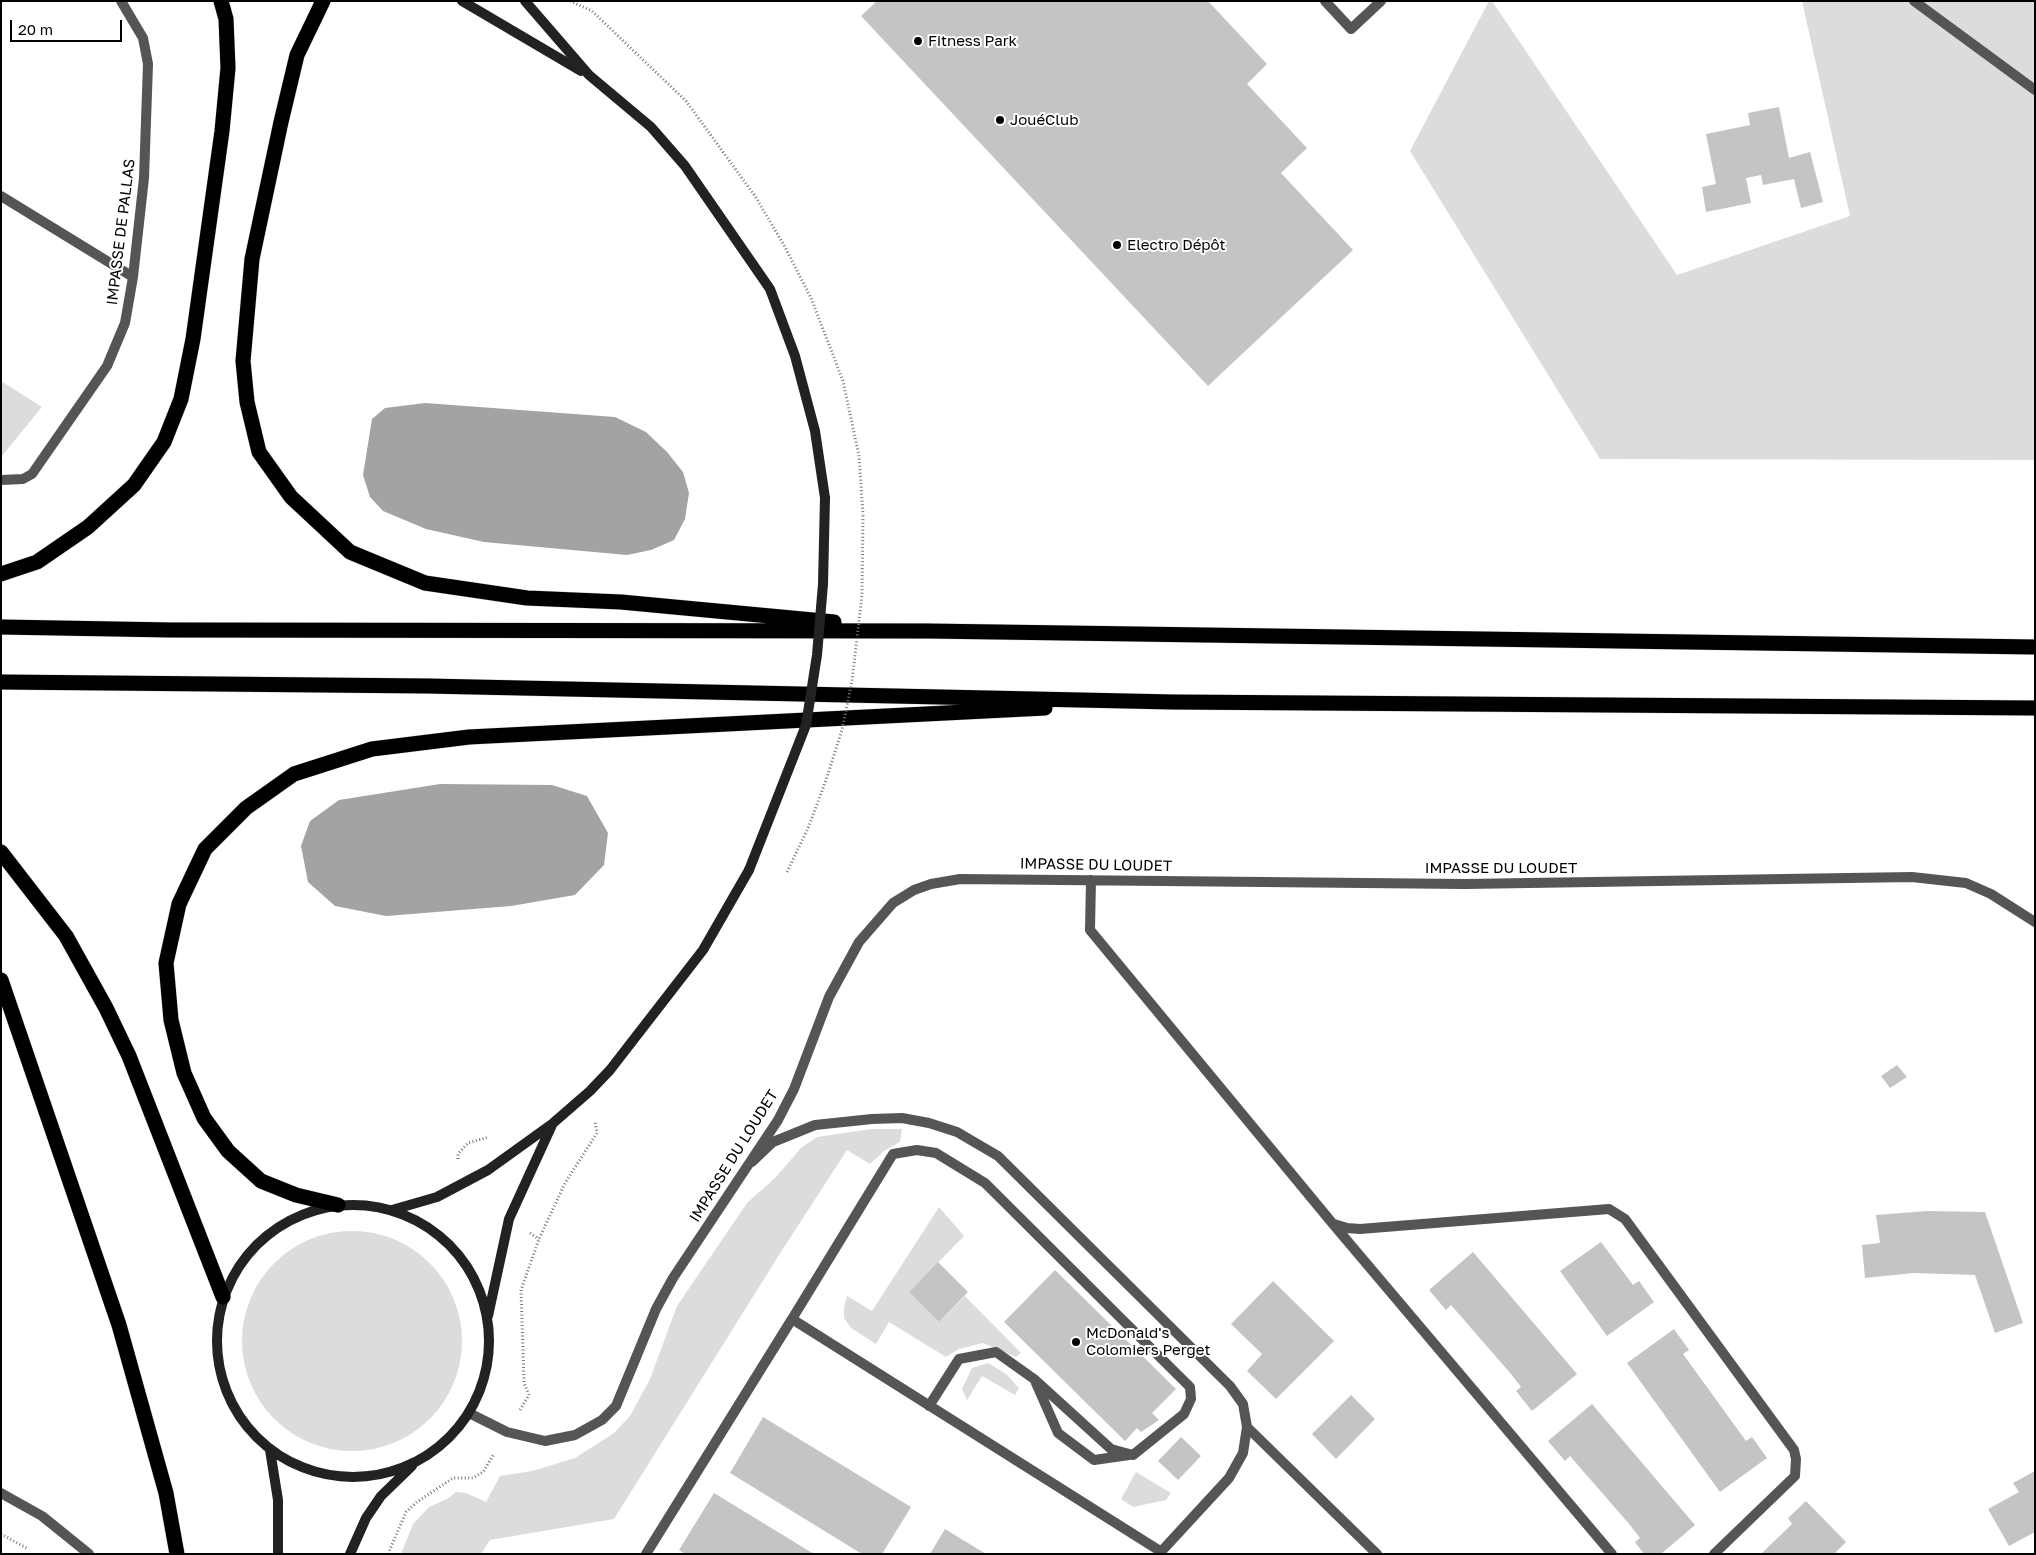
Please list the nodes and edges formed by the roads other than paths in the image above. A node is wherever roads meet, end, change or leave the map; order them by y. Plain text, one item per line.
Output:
1 (121, 1) edge
2 (221, 1) edge
3 (323, 1) edge
4 (462, 1) edge
5 (525, 1) edge
6 (1325, 1) edge
7 (1381, 1) edge
8 (1914, 1) edge
9 (589, 75) junction
10 (2035, 90) edge
11 (1, 196) edge
12 (133, 277) junction
13 (1, 480) edge
14 (1, 574) edge
15 (1, 627) edge
16 (928, 631) junction
17 (2035, 647) edge
18 (1, 682) edge
19 (1173, 702) junction
20 (2035, 708) edge
21 (1, 852) edge
22 (1091, 880) junction
23 (2035, 922) edge
24 (1, 980) edge
25 (552, 1124) junction
26 (750, 1165) junction
27 (338, 1205) junction
28 (392, 1210) junction
29 (1333, 1224) junction
30 (223, 1296) junction
31 (488, 1317) junction
32 (792, 1319) junction
33 (1034, 1379) junction
34 (929, 1406) junction
35 (469, 1413) junction
36 (1247, 1427) junction
37 (270, 1450) junction
38 (1133, 1455) junction
39 (416, 1462) junction
40 (1, 1492) edge
41 (1159, 1553) edge
42 (90, 1554) edge
43 (177, 1554) edge
44 (278, 1554) edge
45 (350, 1554) edge
46 (646, 1554) edge
47 (1377, 1554) edge
48 (1612, 1554) edge
49 (1714, 1554) edge

1 - 12 street, IMPASSE DE PALLAS
2 - 14 highway
3 - 16 highway
4 - 9 main road
5 - 9 main road
6 - 7 street
8 - 10 street
9 - 25 main road, bridge
11 - 12 street
12 - 13 street, IMPASSE DE PALLAS
15 - 16 highway
16 - 17 highway
18 - 19 highway
19 - 20 highway
19 - 27 highway
21 - 30 highway
22 - 23 street, IMPASSE DU LOUDET
22 - 26 street, IMPASSE DU LOUDET
22 - 29 street
24 - 43 highway
25 - 28 main road
25 - 31 main road
26 - 35 street, IMPASSE DU LOUDET
26 - 36 street
27 - 28 main road
27 - 30 main road
28 - 31 main road
29 - 48 street
29 - 49 street
30 - 37 main road
31 - 35 main road
32 - 34 street
32 - 38 street
32 - 46 street
33 - 34 street
33 - 38 street
33 - 38 street
34 - 41 street
35 - 39 main road
36 - 41 street
36 - 47 street
37 - 39 main road
37 - 44 main road
39 - 45 main road
40 - 42 street

